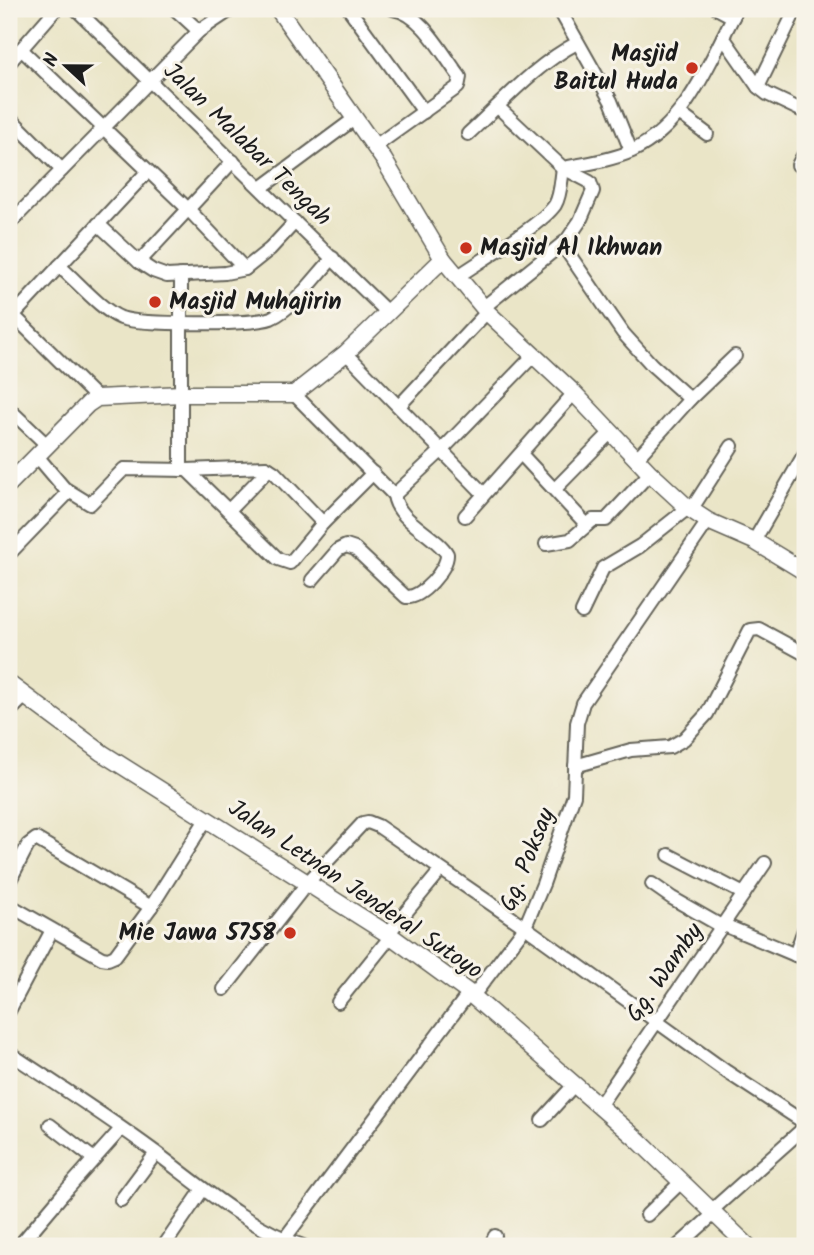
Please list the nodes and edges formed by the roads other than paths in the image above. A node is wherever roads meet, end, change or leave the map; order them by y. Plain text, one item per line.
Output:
1 (56, 9) edge
2 (76, 9) edge
3 (175, 9) edge
4 (187, 9) edge
5 (232, 9) edge
6 (278, 9) edge
7 (349, 9) edge
8 (393, 9) edge
9 (559, 9) edge
10 (718, 9) edge
11 (796, 9) edge
12 (735, 13) edge
13 (200, 31) junction
14 (723, 37) junction
15 (577, 43) junction
16 (21, 49) junction
17 (9, 63) edge
18 (150, 80) junction
19 (758, 87) junction
20 (498, 107) junction
21 (424, 112) junction
22 (805, 112) edge
23 (678, 113) junction
24 (9, 117) edge
25 (354, 119) junction
26 (104, 127) junction
27 (468, 134) dead end
28 (707, 134) dead end
29 (374, 147) junction
30 (631, 151) junction
31 (805, 152) edge
32 (233, 161) junction
33 (798, 165) dead end
34 (563, 168) junction
35 (62, 170) junction
36 (148, 171) junction
37 (261, 188) junction
38 (188, 209) junction
39 (11, 219) edge
40 (295, 222) junction
41 (98, 224) junction
42 (562, 244) junction
43 (333, 258) junction
44 (443, 259) junction
45 (139, 262) junction
46 (59, 266) junction
47 (244, 269) junction
48 (181, 275) junction
49 (457, 277) junction
50 (486, 309) junction
51 (388, 313) junction
52 (10, 315) edge
53 (182, 323) junction
54 (346, 353) junction
55 (533, 356) junction
56 (734, 356) dead end
57 (574, 393) junction
58 (181, 394) junction
59 (294, 394) junction
60 (97, 398) junction
61 (690, 399) junction
62 (399, 406) junction
63 (9, 409) edge
64 (611, 432) junction
65 (732, 446) dead end
66 (42, 451) junction
67 (440, 452) junction
68 (805, 453) edge
69 (521, 454) junction
70 (637, 458) junction
71 (797, 464) edge
72 (269, 468) junction
73 (184, 470) junction
74 (373, 473) junction
75 (650, 473) junction
76 (9, 484) edge
77 (555, 489) junction
78 (69, 492) junction
79 (484, 494) junction
80 (394, 495) junction
81 (690, 509) junction
82 (229, 510) junction
83 (465, 516) dead end
84 (708, 521) junction
85 (323, 523) junction
86 (587, 525) junction
87 (754, 541) junction
88 (545, 544) dead end
89 (9, 554) edge
90 (805, 572) edge
91 (312, 580) dead end
92 (582, 612) dead end
93 (805, 654) edge
94 (9, 684) edge
95 (25, 696) junction
96 (9, 712) edge
97 (575, 766) junction
98 (207, 818) junction
99 (669, 855) dead end
100 (765, 863) dead end
101 (436, 876) dead end
102 (9, 882) edge
103 (308, 882) junction
104 (652, 884) dead end
105 (744, 894) junction
106 (9, 905) edge
107 (151, 907) junction
108 (723, 926) junction
109 (525, 927) junction
110 (805, 928) edge
111 (52, 930) junction
112 (389, 935) junction
113 (800, 957) edge
114 (224, 989) dead end
115 (471, 994) junction
116 (338, 1002) dead end
117 (9, 1011) edge
118 (658, 1020) junction
119 (9, 1053) edge
120 (574, 1085) junction
121 (599, 1106) junction
122 (542, 1120) dead end
123 (50, 1125) dead end
124 (805, 1125) edge
125 (121, 1129) junction
126 (156, 1153) junction
127 (94, 1159) junction
128 (681, 1182) junction
129 (204, 1189) junction
130 (121, 1200) dead end
131 (713, 1213) junction
132 (647, 1215) dead end
133 (281, 1243) edge
134 (19, 1246) edge
135 (164, 1246) edge
136 (303, 1246) edge
137 (678, 1246) edge
138 (748, 1246) edge

1 - 16 street
2 - 18 street, Jalan Malabar Tengah
3 - 13 street
4 - 13 street
5 - 13 street
6 - 25 street
7 - 21 street
8 - 21 street
9 - 15 street
10 - 12 street
11 - 19 street
12 - 14 street
13 - 18 street
14 - 19 street
14 - 23 street
15 - 20 street
15 - 30 street
16 - 17 street
16 - 26 street
18 - 26 street
18 - 32 street, Jalan Malabar Tengah
19 - 22 street
20 - 27 street
20 - 34 street
21 - 29 street
23 - 28 street
23 - 30 street
24 - 35 street
25 - 29 street
25 - 37 street
26 - 35 street
26 - 36 street
29 - 44 street
30 - 34 street
31 - 33 street
32 - 37 street, Jalan Malabar Tengah
32 - 38 street
34 - 42 street
34 - 49 street
35 - 39 street
36 - 38 street
36 - 41 street
37 - 40 street, Jalan Malabar Tengah
38 - 45 street
38 - 47 street
40 - 43 street, Jalan Malabar Tengah
40 - 47 street
41 - 45 street
41 - 46 street
42 - 50 street
42 - 61 street
43 - 51 street, Jalan Malabar Tengah
43 - 53 street
44 - 49 street
44 - 51 street
45 - 48 street
46 - 52 street
46 - 53 street
47 - 48 street
48 - 53 street
49 - 50 street
50 - 55 street
50 - 62 street
51 - 54 street
52 - 60 street
53 - 58 street
54 - 59 street
54 - 62 street
55 - 57 street
55 - 67 street
56 - 61 street
57 - 64 street
57 - 69 street
58 - 59 street
58 - 60 street
58 - 73 street
59 - 74 street
60 - 66 street
61 - 70 street
62 - 67 street
63 - 66 street
64 - 70 street
64 - 77 street
65 - 81 street
66 - 76 street
66 - 78 street
67 - 79 street
67 - 80 street
68 - 71 street
69 - 77 street
69 - 79 street
70 - 75 street
71 - 87 street
72 - 73 street
72 - 82 street
72 - 85 street
73 - 78 street
73 - 82 street
74 - 80 street
74 - 85 street
75 - 81 street
75 - 86 street
77 - 86 street
78 - 89 street
79 - 83 street
80 - 91 street
81 - 84 street
81 - 92 street
82 - 85 street
84 - 87 street
84 - 97 street, Gg. Poksay
86 - 88 street
87 - 90 street
93 - 97 street
94 - 95 street, Jalan Letnan Jenderal Sutoyo
95 - 96 street
95 - 98 street, Jalan Letnan Jenderal Sutoyo
97 - 109 street, Gg. Poksay
98 - 103 street, Jalan Letnan Jenderal Sutoyo
98 - 107 street
99 - 105 street
100 - 105 street, Gg. Wamby
101 - 112 street
102 - 107 street
103 - 109 street
103 - 112 street, Jalan Letnan Jenderal Sutoyo
103 - 114 street
104 - 108 street
105 - 108 street, Gg. Wamby
106 - 111 street
107 - 111 street
108 - 113 street
108 - 118 street, Gg. Wamby
109 - 115 street, Gg. Poksay
109 - 118 street
110 - 113 street
111 - 117 street
112 - 115 street, Jalan Letnan Jenderal Sutoyo
112 - 116 street
115 - 120 street, Jalan Letnan Jenderal Sutoyo
115 - 133 street, Gg. Poksay
118 - 121 street, Gg. Wamby
118 - 124 street
119 - 125 street
120 - 121 street, Jalan Letnan Jenderal Sutoyo
120 - 122 street
121 - 128 street, Jalan Letnan Jenderal Sutoyo
123 - 127 street
124 - 131 street
125 - 126 street
125 - 127 street
126 - 129 street
126 - 130 street
127 - 134 street
128 - 131 street, Jalan Letnan Jenderal Sutoyo
128 - 132 street
129 - 133 street
129 - 135 street
131 - 137 street
131 - 138 street, Jalan Letnan Jenderal Sutoyo
133 - 136 street

